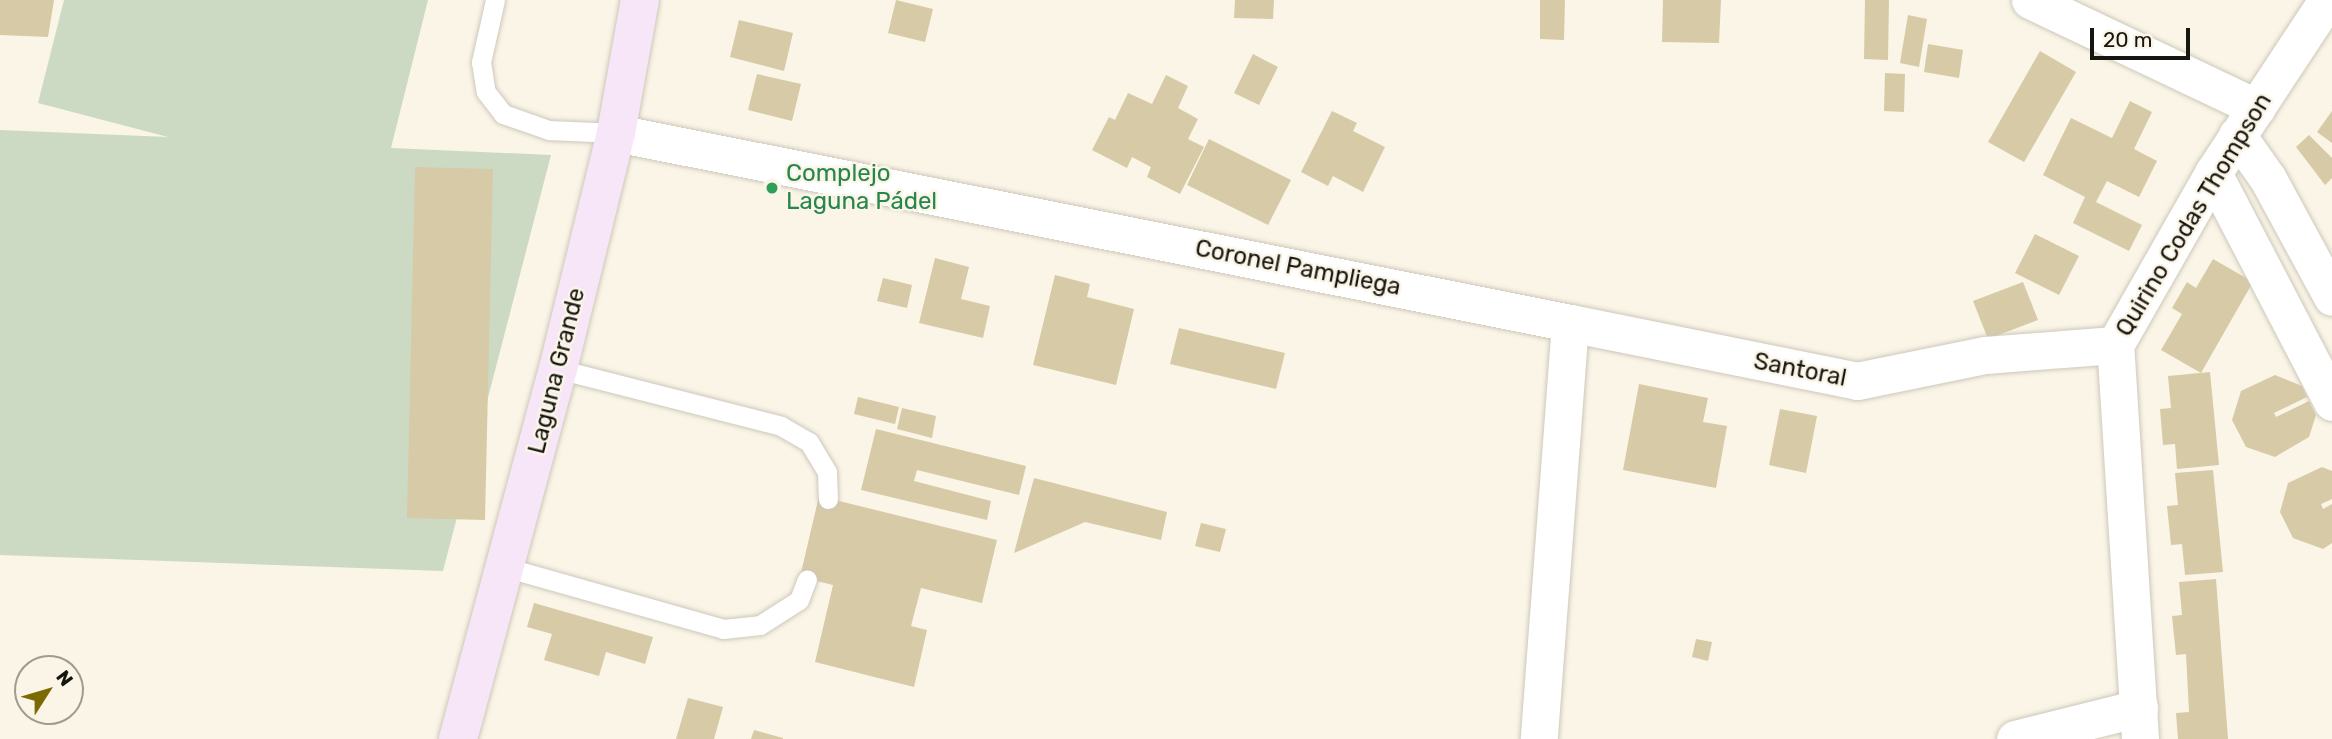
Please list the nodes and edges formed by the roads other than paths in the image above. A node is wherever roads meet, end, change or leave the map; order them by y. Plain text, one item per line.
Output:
1 (495, 0) edge
2 (640, 0) edge
3 (2030, 0) edge
4 (2315, 5) edge
5 (2247, 121) junction
6 (616, 133) junction
7 (2213, 173) junction
8 (2332, 297) edge
9 (1570, 323) junction
10 (2115, 345) junction
11 (558, 369) junction
12 (2332, 402) edge
13 (828, 499) dead end
14 (508, 568) junction
15 (807, 579) dead end
16 (2139, 724) edge
17 (458, 739) edge
18 (1539, 739) edge
19 (2015, 739) edge

1 - 6 lane
2 - 6 main road, Laguna Grande
3 - 5 street
4 - 5 street, Quirino Codas Thompson
5 - 7 street, Quirino Codas Thompson
5 - 8 street
6 - 9 street, Coronel Pampliega
6 - 11 main road, Laguna Grande
7 - 10 street, Quirino Codas Thompson
7 - 12 street
9 - 10 street, Santoral
9 - 18 street
10 - 16 street, Quirino Codas Thompson
11 - 13 lane
11 - 14 main road, Laguna Grande
14 - 15 lane
14 - 17 main road, Laguna Grande
16 - 19 street

